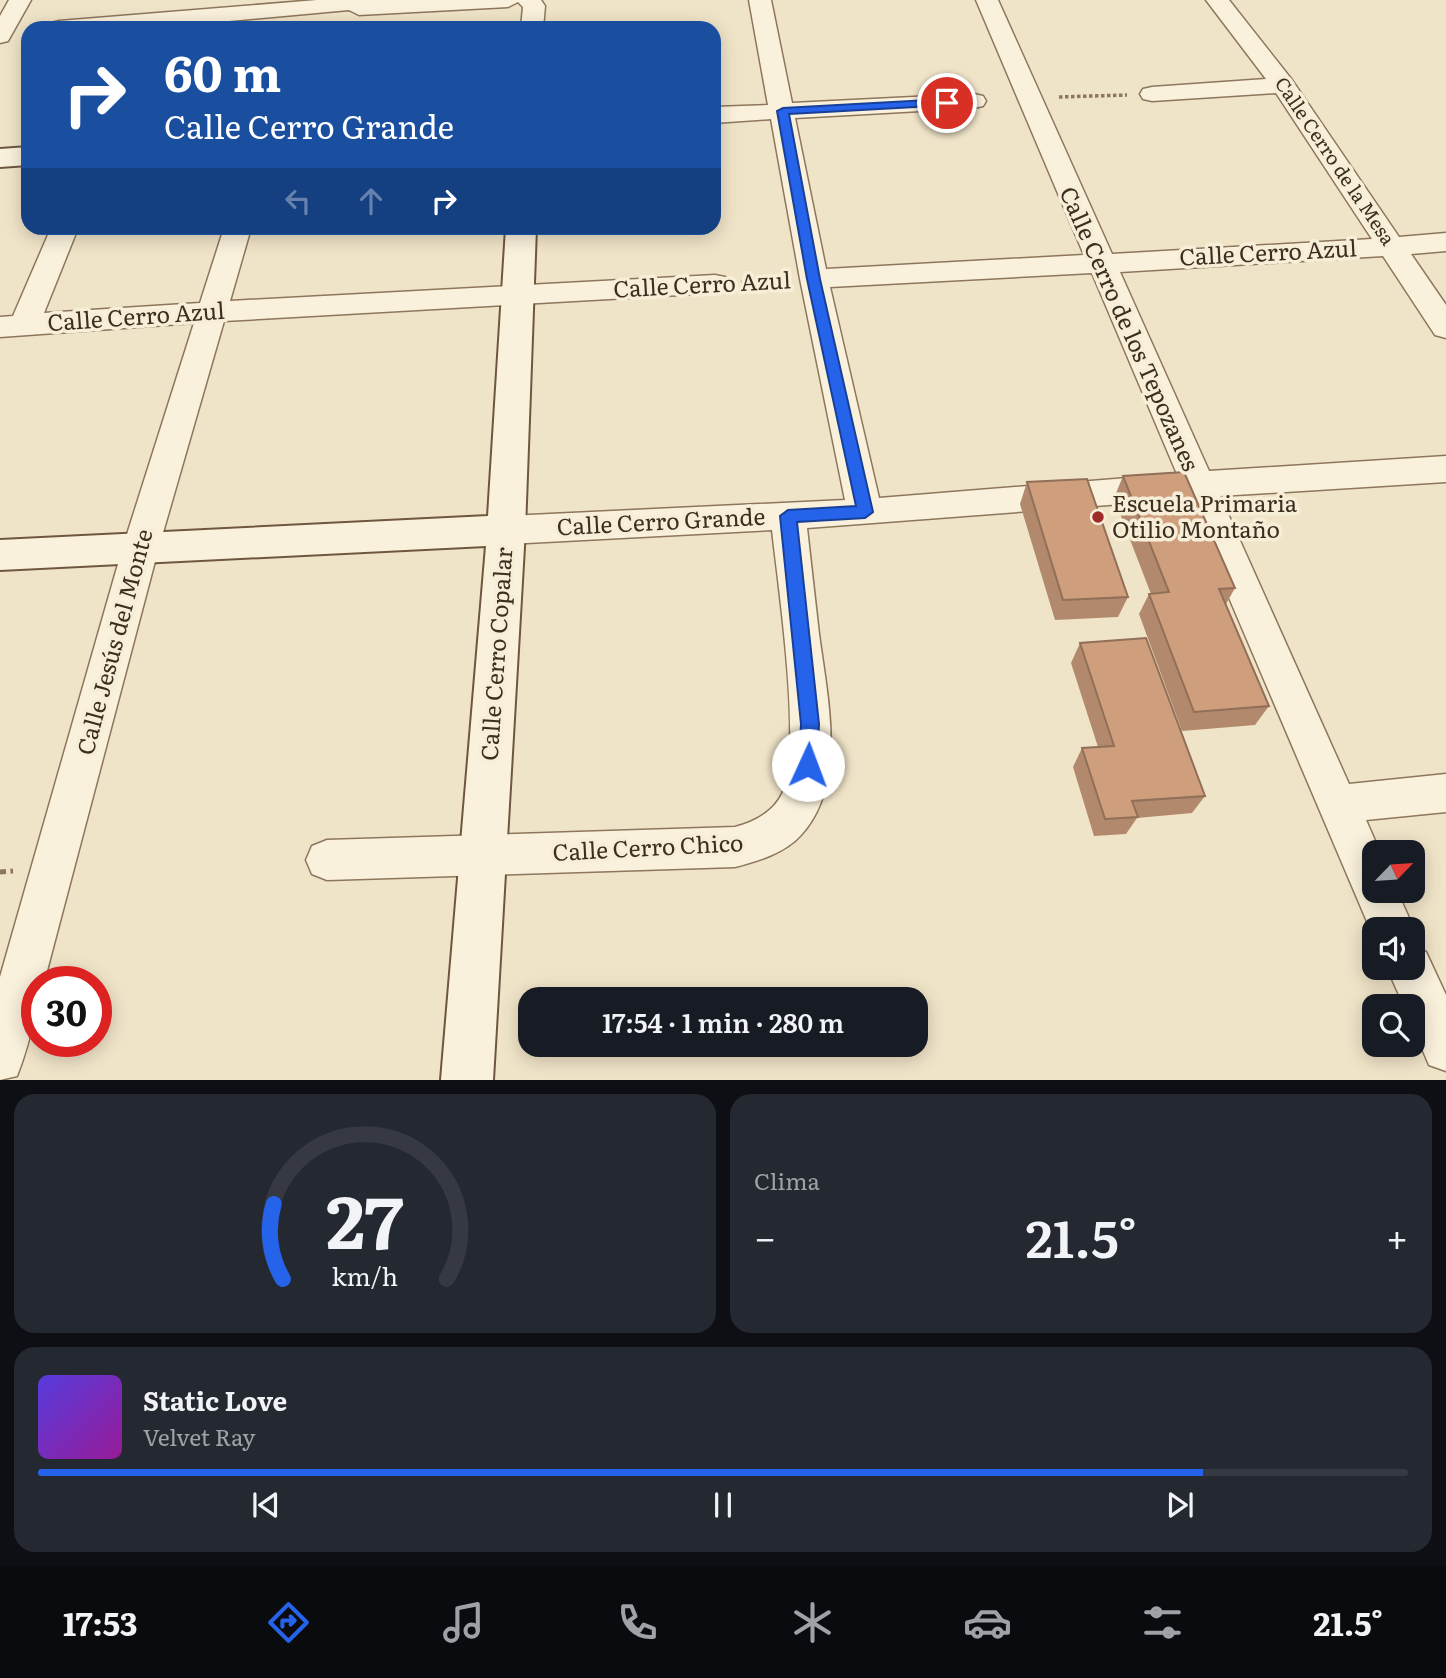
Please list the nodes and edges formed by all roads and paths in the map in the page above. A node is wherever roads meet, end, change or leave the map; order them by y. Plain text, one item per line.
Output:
1 (20, 0) edge
2 (149, 0) edge
3 (382, 0) edge
4 (508, 0) edge
5 (529, 0) edge
6 (760, 0) edge
7 (987, 0) edge
8 (1217, 0) edge
9 (338, 6) junction
10 (297, 12) edge
11 (141, 21) edge
12 (177, 21) edge
13 (533, 21) edge
14 (21, 31) edge
15 (1, 34) edge
16 (1283, 85) junction
17 (1152, 94) dead end
18 (974, 101) dead end
19 (783, 111) junction
20 (721, 115) edge
21 (21, 156) edge
22 (0, 158) edge
23 (60, 235) edge
24 (235, 235) edge
25 (521, 235) edge
26 (1446, 242) edge
27 (1392, 244) junction
28 (1101, 262) junction
29 (814, 279) junction
30 (715, 284) joint
31 (518, 297) junction
32 (213, 311) junction
33 (13, 326) edge
34 (1446, 327) edge
35 (1446, 469) edge
36 (1197, 485) junction
37 (865, 512) junction
38 (788, 516) junction
39 (506, 530) junction
40 (140, 550) junction
41 (0, 555) edge
42 (1446, 793) edge
43 (1336, 804) junction
44 (483, 855) junction
45 (327, 860) dead end
46 (1362, 862) edge
47 (1415, 980) edge
48 (1446, 1048) edge
49 (0, 1059) edge
50 (467, 1080) edge

1 - 15 street
2 - 11 street
3 - 9 street
4 - 9 street
5 - 13 street
6 - 19 street
7 - 28 street, Calle Cerro de los Tepozanes
8 - 16 street, Calle Cerro de la Mesa
9 - 10 street
10 - 12 street
14 - 15 street
16 - 17 street
16 - 27 street, Calle Cerro de la Mesa
18 - 19 street
19 - 20 street
19 - 29 street
21 - 22 street
23 - 33 street
24 - 32 street, Calle Jesús del Monte
25 - 31 street, Calle Cerro Copalar
26 - 27 street, Calle Cerro Azul
27 - 28 street, Calle Cerro Azul
27 - 34 street, Calle Cerro de la Mesa
28 - 29 street, Calle Cerro Azul
28 - 36 street, Calle Cerro de los Tepozanes
29 - 30 path, Calle Cerro Azul
29 - 37 street
30 - 31 street, Calle Cerro Azul
31 - 32 street, Calle Cerro Azul
31 - 39 street, Calle Cerro Copalar
32 - 33 street, Calle Cerro Azul
32 - 40 street, Calle Jesús del Monte
35 - 36 street, Calle Cerro Grande
36 - 37 street, Calle Cerro Grande
36 - 43 street, Calle Cerro de los Tepozanes
37 - 38 street, Calle Cerro Grande
38 - 39 street, Calle Cerro Grande
38 - 44 street, Calle Cerro Chico
39 - 40 street, Calle Cerro Grande
39 - 44 street, Calle Cerro Copalar
40 - 41 street, Calle Cerro Grande
40 - 49 street, Calle Jesús del Monte
42 - 43 street
43 - 46 street, Calle Cerro de los Tepozanes
44 - 45 street, Calle Cerro Chico
44 - 50 street, Calle Cerro Copalar
47 - 48 street

